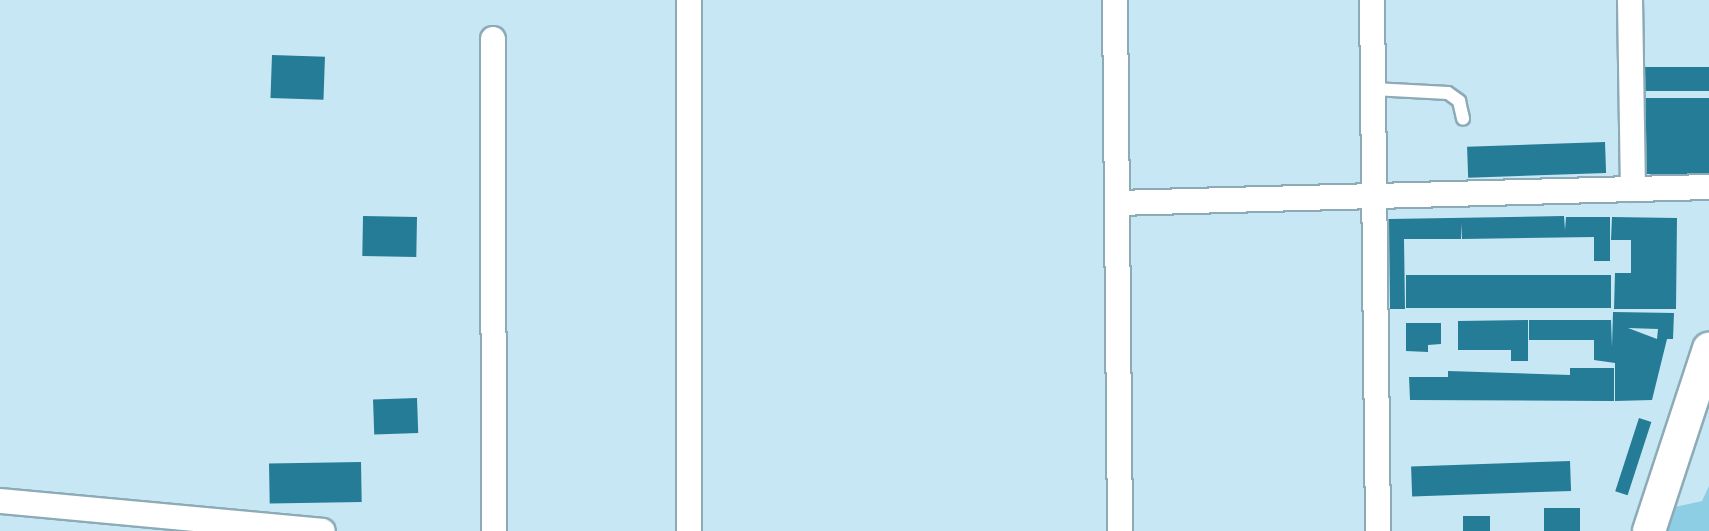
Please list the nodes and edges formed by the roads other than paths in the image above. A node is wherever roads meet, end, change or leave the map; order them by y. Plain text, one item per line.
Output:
1 (689, 0) edge
2 (1115, 0) edge
3 (1372, 0) edge
4 (1630, 0) edge
5 (493, 39) dead end
6 (1373, 89) junction
7 (1463, 119) dead end
8 (1709, 187) edge
9 (1633, 189) junction
10 (1374, 197) junction
11 (1117, 203) junction
12 (1709, 349) edge
13 (0, 501) edge
14 (323, 531) edge
15 (494, 531) edge
16 (689, 531) edge
17 (1119, 531) edge
18 (1378, 531) edge
19 (1649, 531) edge

1 - 16 street
2 - 11 street
3 - 6 street
4 - 9 street
5 - 15 street
6 - 7 lane
6 - 10 street
8 - 9 street
9 - 10 street
10 - 11 street
10 - 18 street
11 - 17 street
12 - 19 street
13 - 14 street

